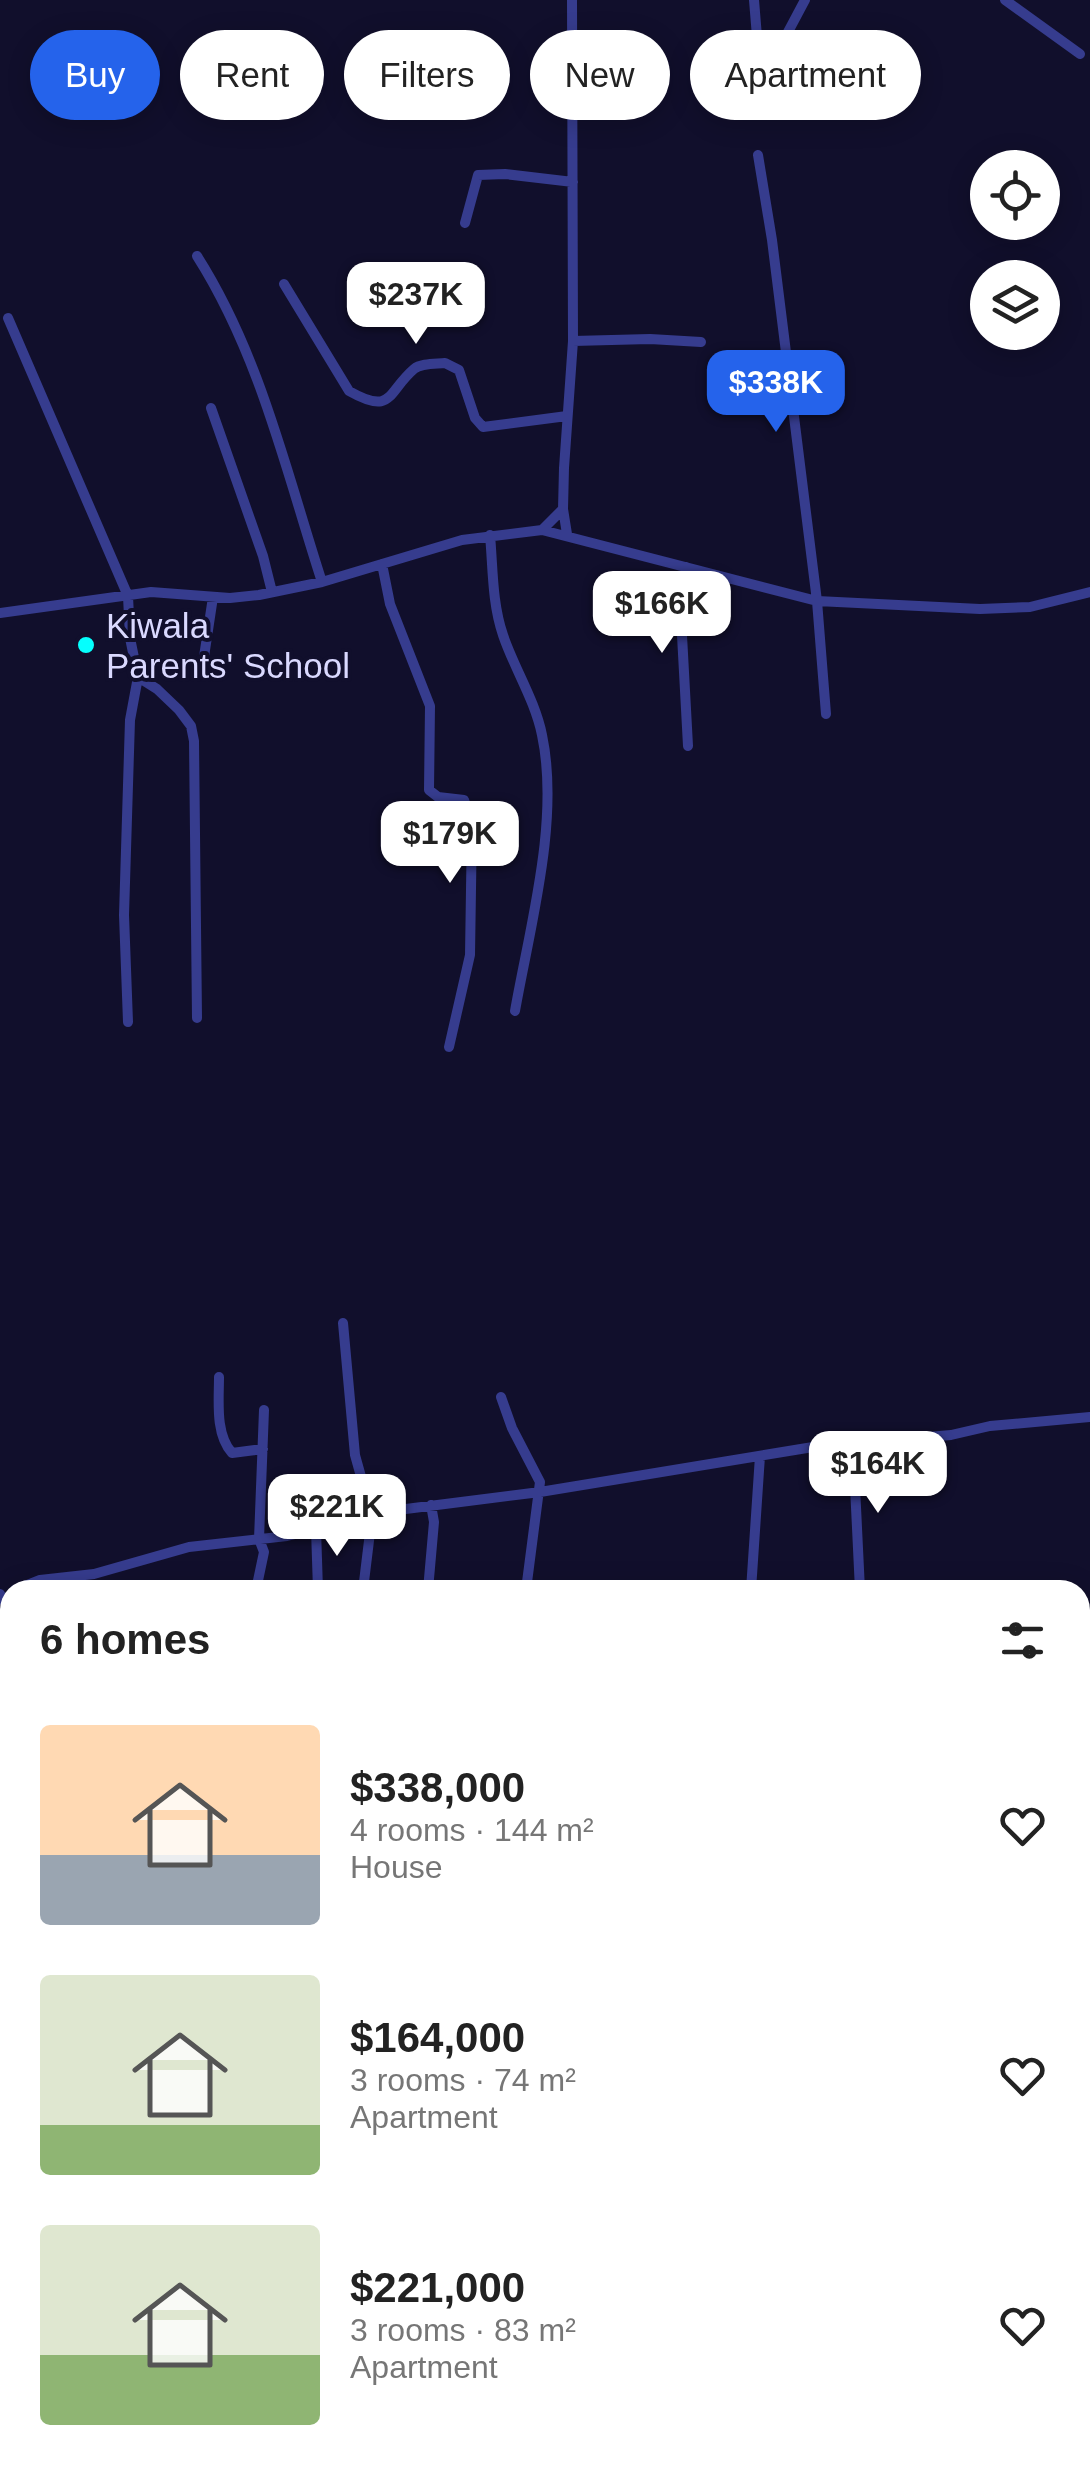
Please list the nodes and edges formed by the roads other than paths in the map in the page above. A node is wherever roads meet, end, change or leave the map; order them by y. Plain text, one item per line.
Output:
1 (572, 0) edge
2 (754, 0) edge
3 (805, 0) edge
4 (1005, 0) edge
5 (1080, 54) dead end
6 (758, 155) dead end
7 (573, 182) junction
8 (465, 223) dead end
9 (197, 256) dead end
10 (284, 284) dead end
11 (8, 318) dead end
12 (573, 341) junction
13 (701, 342) dead end
14 (211, 408) dead end
15 (567, 416) junction
16 (563, 508) junction
17 (542, 530) junction
18 (567, 534) junction
19 (490, 535) junction
20 (382, 564) junction
21 (686, 567) junction
22 (322, 582) junction
23 (272, 592) junction
24 (1090, 592) edge
25 (128, 596) junction
26 (213, 596) junction
27 (817, 601) junction
28 (0, 614) edge
29 (202, 670) dead end
30 (138, 677) junction
31 (826, 714) dead end
32 (688, 746) dead end
33 (515, 1011) dead end
34 (198, 1018) dead end
35 (128, 1022) dead end
36 (449, 1047) dead end
37 (343, 1323) dead end
38 (219, 1376) dead end
39 (501, 1397) dead end
40 (264, 1410) dead end
41 (1090, 1417) edge
42 (853, 1445) junction
43 (263, 1450) junction
44 (760, 1456) junction
45 (540, 1492) junction
46 (431, 1505) junction
47 (372, 1516) junction
48 (316, 1529) junction
49 (259, 1539) junction
50 (40, 1580) edge
51 (258, 1580) edge
52 (318, 1580) edge
53 (364, 1580) edge
54 (429, 1580) edge
55 (527, 1580) edge
56 (752, 1580) edge
57 (860, 1580) edge

1 - 7 street
2 - 3 street
4 - 5 street
6 - 27 street
7 - 8 street
7 - 12 street
9 - 22 street
10 - 15 street
11 - 25 street
12 - 13 street
12 - 15 street
14 - 23 street
15 - 16 street
16 - 17 street
16 - 18 street
17 - 18 street
17 - 19 street
18 - 21 street
19 - 20 street
19 - 33 street
20 - 22 street
20 - 36 street
21 - 27 street
21 - 32 street
22 - 23 street
23 - 26 street
24 - 27 street
25 - 26 street
25 - 28 street
25 - 30 street
26 - 29 street
27 - 31 street
30 - 34 street
30 - 35 street
37 - 47 street
38 - 43 street
39 - 45 street
40 - 43 street
41 - 42 street
42 - 44 street
42 - 57 street
43 - 49 street
44 - 45 street
44 - 56 street
45 - 46 street
45 - 55 street
46 - 47 street
46 - 54 street
47 - 48 street
47 - 53 street
48 - 49 street
48 - 52 street
49 - 50 street
49 - 51 street

